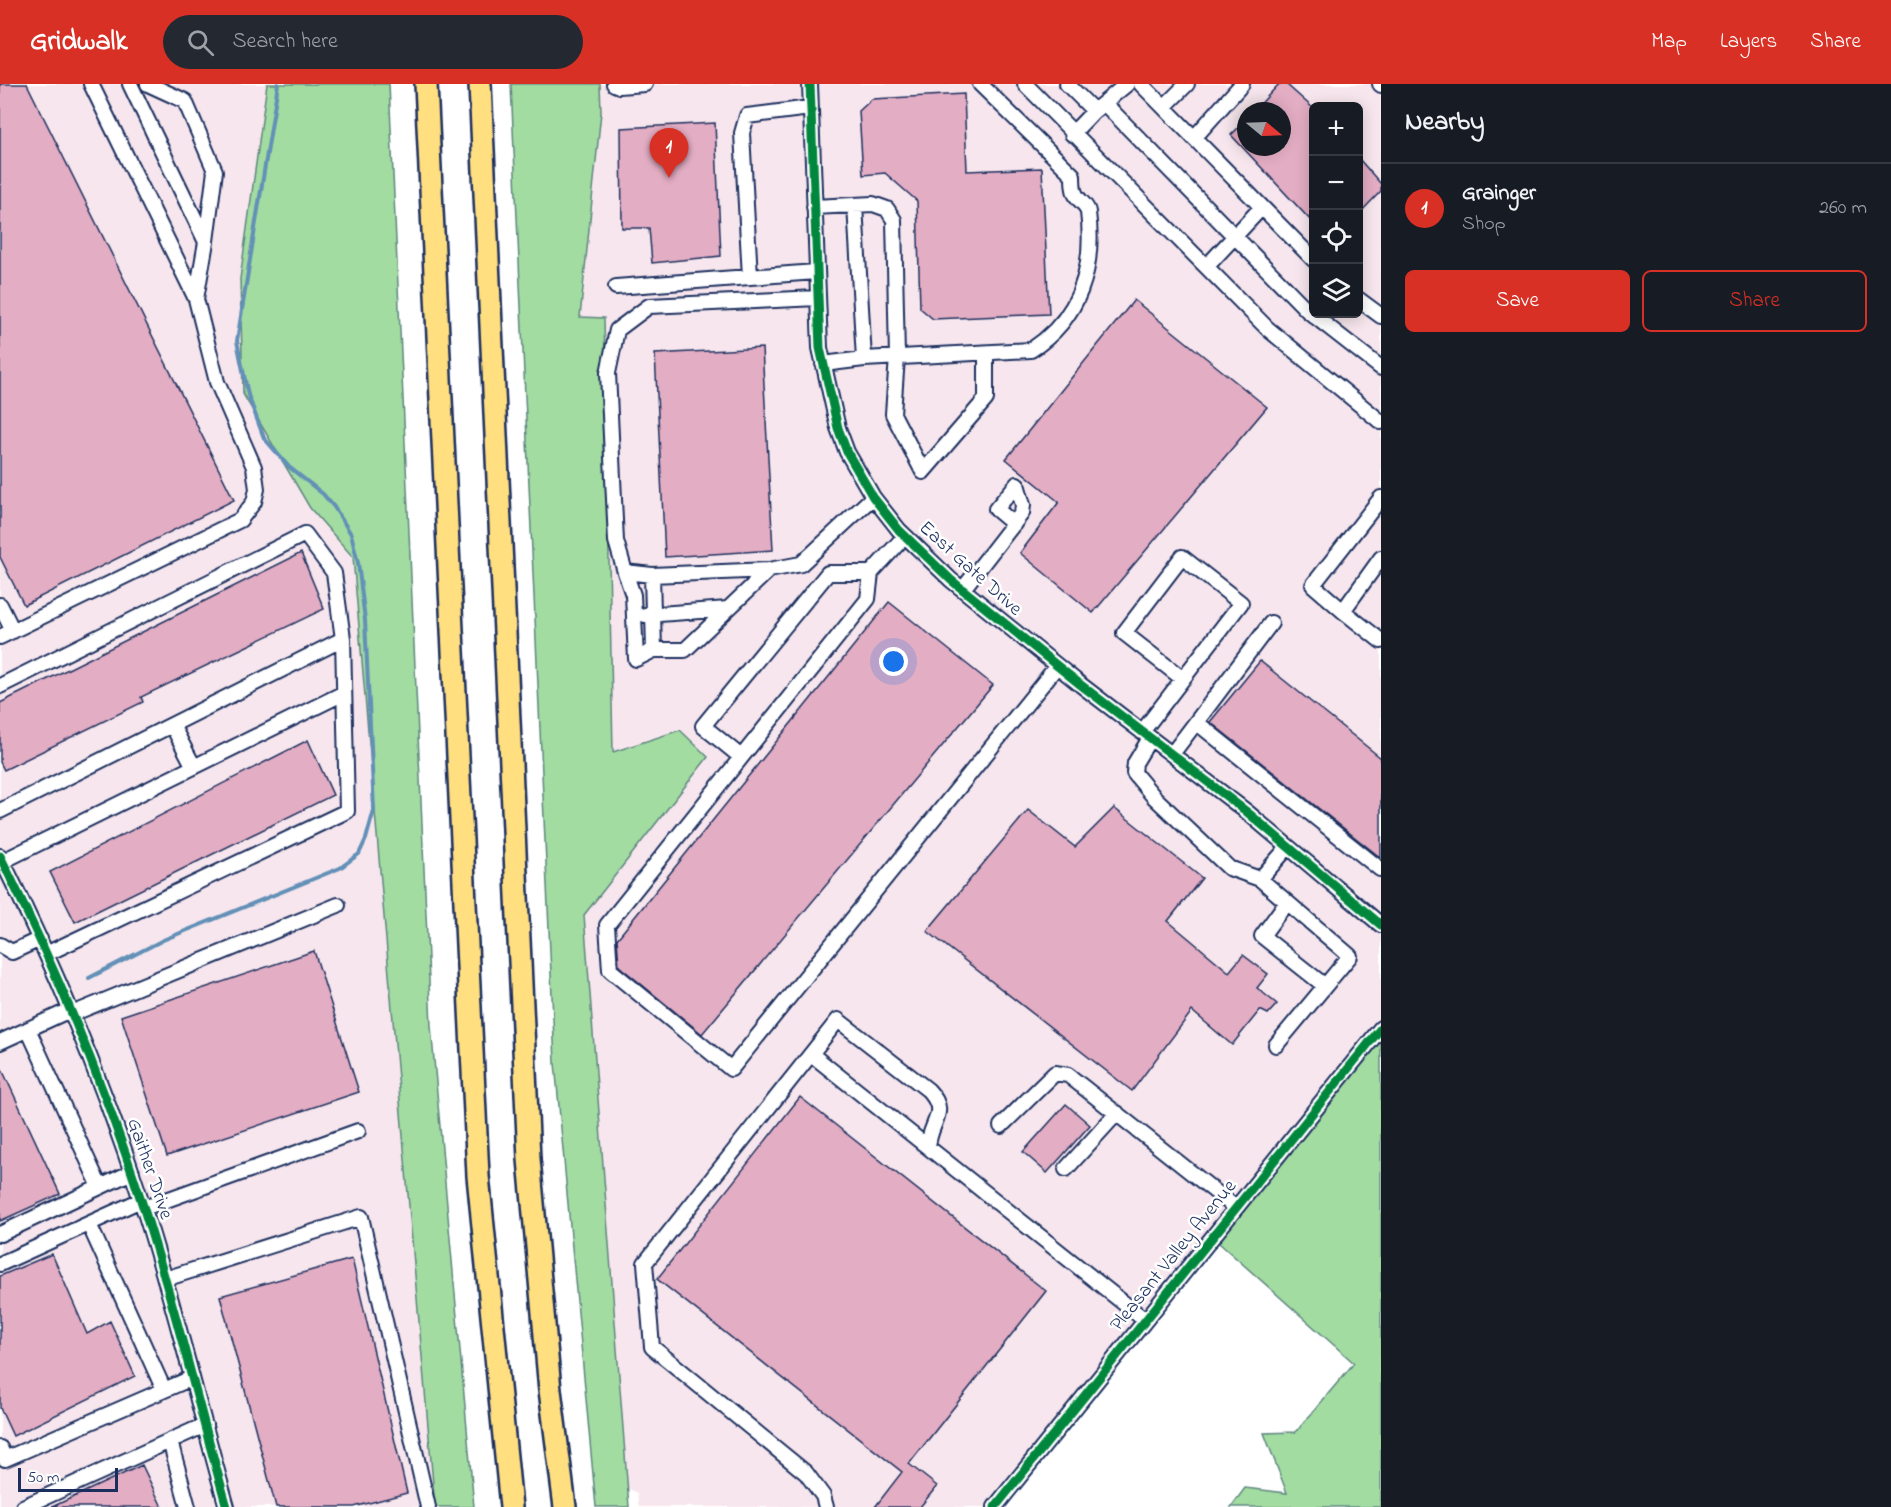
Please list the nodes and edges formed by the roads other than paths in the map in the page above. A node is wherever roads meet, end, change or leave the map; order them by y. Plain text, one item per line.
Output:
1 (91, 84) edge
2 (130, 84) edge
3 (148, 84) edge
4 (426, 84) edge
5 (480, 84) edge
6 (614, 84) edge
7 (645, 84) edge
8 (810, 84) edge
9 (980, 84) edge
10 (1025, 84) edge
11 (1127, 84) edge
12 (1141, 84) edge
13 (1187, 84) edge
14 (1242, 84) edge
15 (1069, 85) edge
16 (1099, 107) junction
17 (1164, 107) junction
18 (810, 108) junction
19 (1072, 134) junction
20 (1194, 138) junction
21 (855, 205) junction
22 (814, 207) junction
23 (1262, 207) junction
24 (1234, 237) junction
25 (206, 242) junction
26 (1309, 255) edge
27 (1207, 266) junction
28 (816, 272) junction
29 (750, 278) junction
30 (616, 287) dead end
31 (817, 298) junction
32 (196, 300) junction
33 (1363, 302) edge
34 (1381, 316) edge
35 (986, 353) junction
36 (897, 357) junction
37 (864, 359) junction
38 (823, 364) junction
39 (1381, 368) edge
40 (1381, 422) edge
41 (873, 498) junction
42 (1381, 498) edge
43 (1014, 524) dead end
44 (905, 536) junction
45 (1381, 558) edge
46 (769, 570) junction
47 (625, 572) junction
48 (872, 573) junction
49 (652, 575) junction
50 (963, 590) junction
51 (0, 605) edge
52 (728, 609) junction
53 (1343, 611) junction
54 (653, 614) junction
55 (634, 616) junction
56 (1271, 623) dead end
57 (6, 634) edge
58 (1379, 635) edge
59 (343, 639) junction
60 (654, 650) junction
61 (1057, 666) junction
62 (1183, 679) junction
63 (0, 686) edge
64 (344, 693) junction
65 (1196, 722) junction
66 (172, 724) junction
67 (1146, 735) junction
68 (1172, 754) junction
69 (741, 757) junction
70 (194, 767) junction
71 (0, 811) edge
72 (1288, 848) junction
73 (1, 858) edge
74 (1380, 869) edge
75 (1260, 879) junction
76 (1286, 903) junction
77 (338, 904) dead end
78 (1381, 925) edge
79 (40, 939) junction
80 (0, 945) edge
81 (46, 954) junction
82 (1325, 986) junction
83 (71, 1012) junction
84 (1381, 1028) edge
85 (28, 1029) junction
86 (0, 1042) edge
87 (1276, 1045) dead end
88 (811, 1054) junction
89 (1117, 1113) junction
90 (1001, 1126) dead end
91 (358, 1131) dead end
92 (928, 1147) junction
93 (1065, 1169) dead end
94 (132, 1172) junction
95 (100, 1187) junction
96 (143, 1204) junction
97 (1236, 1208) junction
98 (89, 1224) junction
99 (0, 1234) edge
100 (0, 1264) edge
101 (165, 1279) junction
102 (1145, 1320) junction
103 (192, 1378) junction
104 (164, 1390) junction
105 (205, 1425) junction
106 (170, 1441) junction
107 (0, 1448) edge
108 (23, 1507) edge
109 (188, 1507) edge
110 (226, 1507) edge
111 (428, 1507) edge
112 (511, 1507) edge
113 (565, 1507) edge
114 (826, 1507) edge
115 (995, 1507) edge

1 - 32 street
2 - 25 street
3 - 25 street
4 - 112 highway
5 - 113 highway
6 - 7 street
8 - 18 street, East Gate Drive
9 - 35 street
10 - 19 street
11 - 16 street
12 - 17 street
13 - 17 street
14 - 20 street
15 - 16 street
16 - 19 street
16 - 24 street
17 - 20 street
18 - 22 street, East Gate Drive
18 - 29 street
19 - 27 street
20 - 23 street
21 - 22 street
21 - 36 street
21 - 37 street
22 - 28 street, East Gate Drive
23 - 24 street
23 - 26 street
24 - 27 street
24 - 39 street
25 - 32 street
27 - 40 street
28 - 29 street
28 - 31 street, East Gate Drive
29 - 30 street
31 - 38 street, East Gate Drive
31 - 47 street
32 - 57 street
33 - 34 street
35 - 36 street
35 - 36 street
36 - 37 street
37 - 38 street
38 - 41 street, East Gate Drive
41 - 44 street, East Gate Drive
41 - 46 street
42 - 53 street
43 - 50 street
44 - 48 street
44 - 50 street, East Gate Drive
45 - 53 street
46 - 49 street
46 - 52 street
47 - 49 street
47 - 55 street
48 - 69 street
48 - 69 street
49 - 54 street
50 - 61 street, East Gate Drive
51 - 57 street
52 - 54 street
52 - 60 street
53 - 58 street
54 - 55 street
54 - 60 street
55 - 60 street
56 - 65 street
59 - 63 street
59 - 64 street
59 - 66 street
61 - 67 street, East Gate Drive
61 - 69 street
62 - 62 street
62 - 67 street
64 - 70 street
64 - 81 street
65 - 68 street
65 - 74 street
66 - 70 street
66 - 71 street
67 - 68 street, East Gate Drive
67 - 75 street
68 - 72 street, East Gate Drive
70 - 73 street
72 - 75 street
72 - 78 street, East Gate Drive
73 - 79 street, Gaither Drive
75 - 76 street
76 - 82 street
76 - 82 street
77 - 83 street
79 - 80 street
79 - 81 street, Gaither Drive
81 - 83 street, Gaither Drive
82 - 87 street
83 - 85 street
83 - 94 street, Gaither Drive
84 - 97 street, Pleasant Valley Avenue
85 - 86 street
85 - 95 street
88 - 92 street
88 - 92 street
88 - 114 street
89 - 90 street
89 - 93 street
89 - 97 street
91 - 96 street
92 - 102 street
94 - 95 street
94 - 96 street, Gaither Drive
95 - 99 street
96 - 98 street
96 - 101 street, Gaither Drive
97 - 102 street, Pleasant Valley Avenue
98 - 100 street
98 - 104 street
101 - 103 street, Gaither Drive
101 - 111 street
102 - 115 street, Pleasant Valley Avenue
103 - 104 street
103 - 105 street, Gaither Drive
104 - 107 street
105 - 106 street
105 - 110 street, Gaither Drive
106 - 108 street
106 - 109 street

